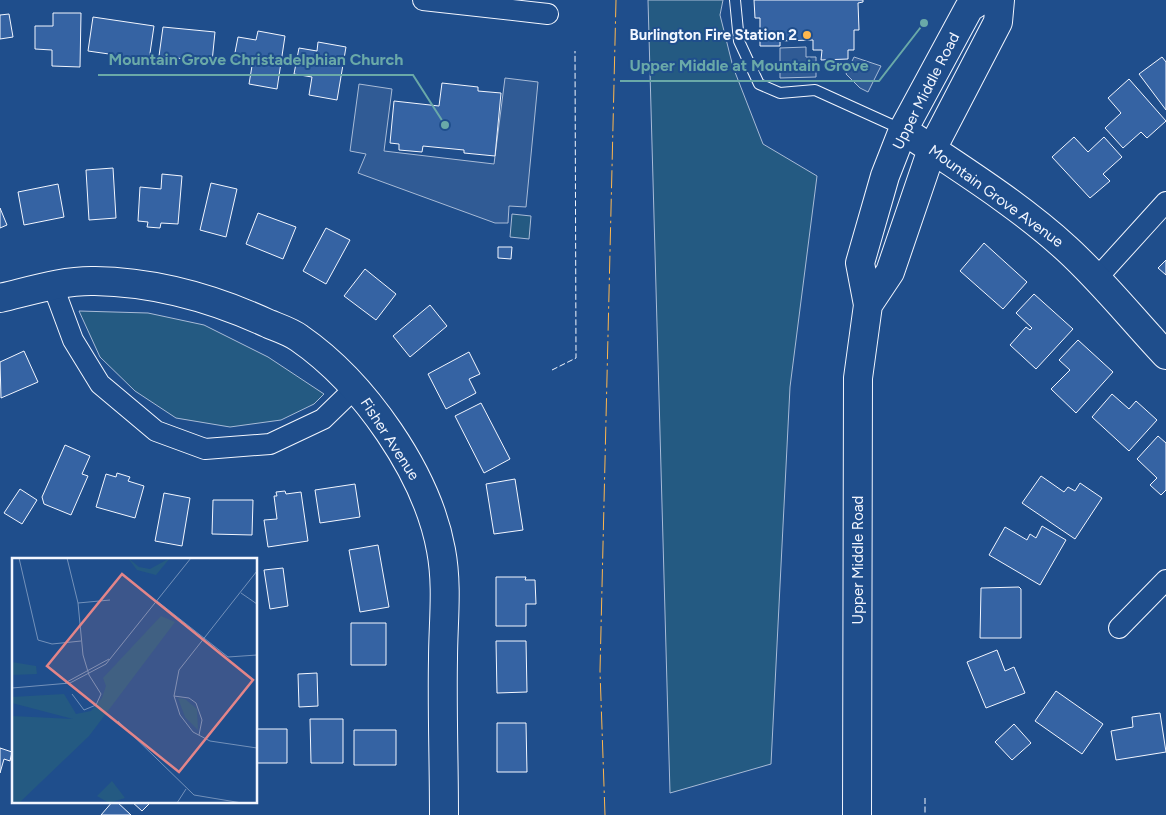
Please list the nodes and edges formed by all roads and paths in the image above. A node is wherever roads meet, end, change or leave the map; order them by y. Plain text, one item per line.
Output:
1 (423, 0) edge
2 (735, 0) edge
3 (981, 0) edge
4 (1000, 0) edge
5 (548, 14) dead end
6 (903, 130) junction
7 (932, 149) junction
8 (1166, 202) edge
9 (1097, 278) junction
10 (53, 286) junction
11 (0, 298) edge
12 (868, 305) junction
13 (1166, 355) edge
14 (356, 387) junction
15 (1166, 580) edge
16 (1119, 628) dead end
17 (444, 815) edge
18 (858, 815) edge

1 - 5 street
2 - 6 lane
3 - 6 street, Upper Middle Road
4 - 7 street, Upper Middle Road
6 - 7 street, Mountain Grove Avenue
6 - 12 street, Upper Middle Road
7 - 9 street, Mountain Grove Avenue
7 - 12 street, Upper Middle Road
8 - 9 street
9 - 13 street, Mountain Grove Avenue
10 - 11 street, Fisher Avenue
10 - 14 street, Fisher Avenue
10 - 14 street
12 - 18 street, Upper Middle Road
14 - 17 street, Fisher Avenue
15 - 16 street

